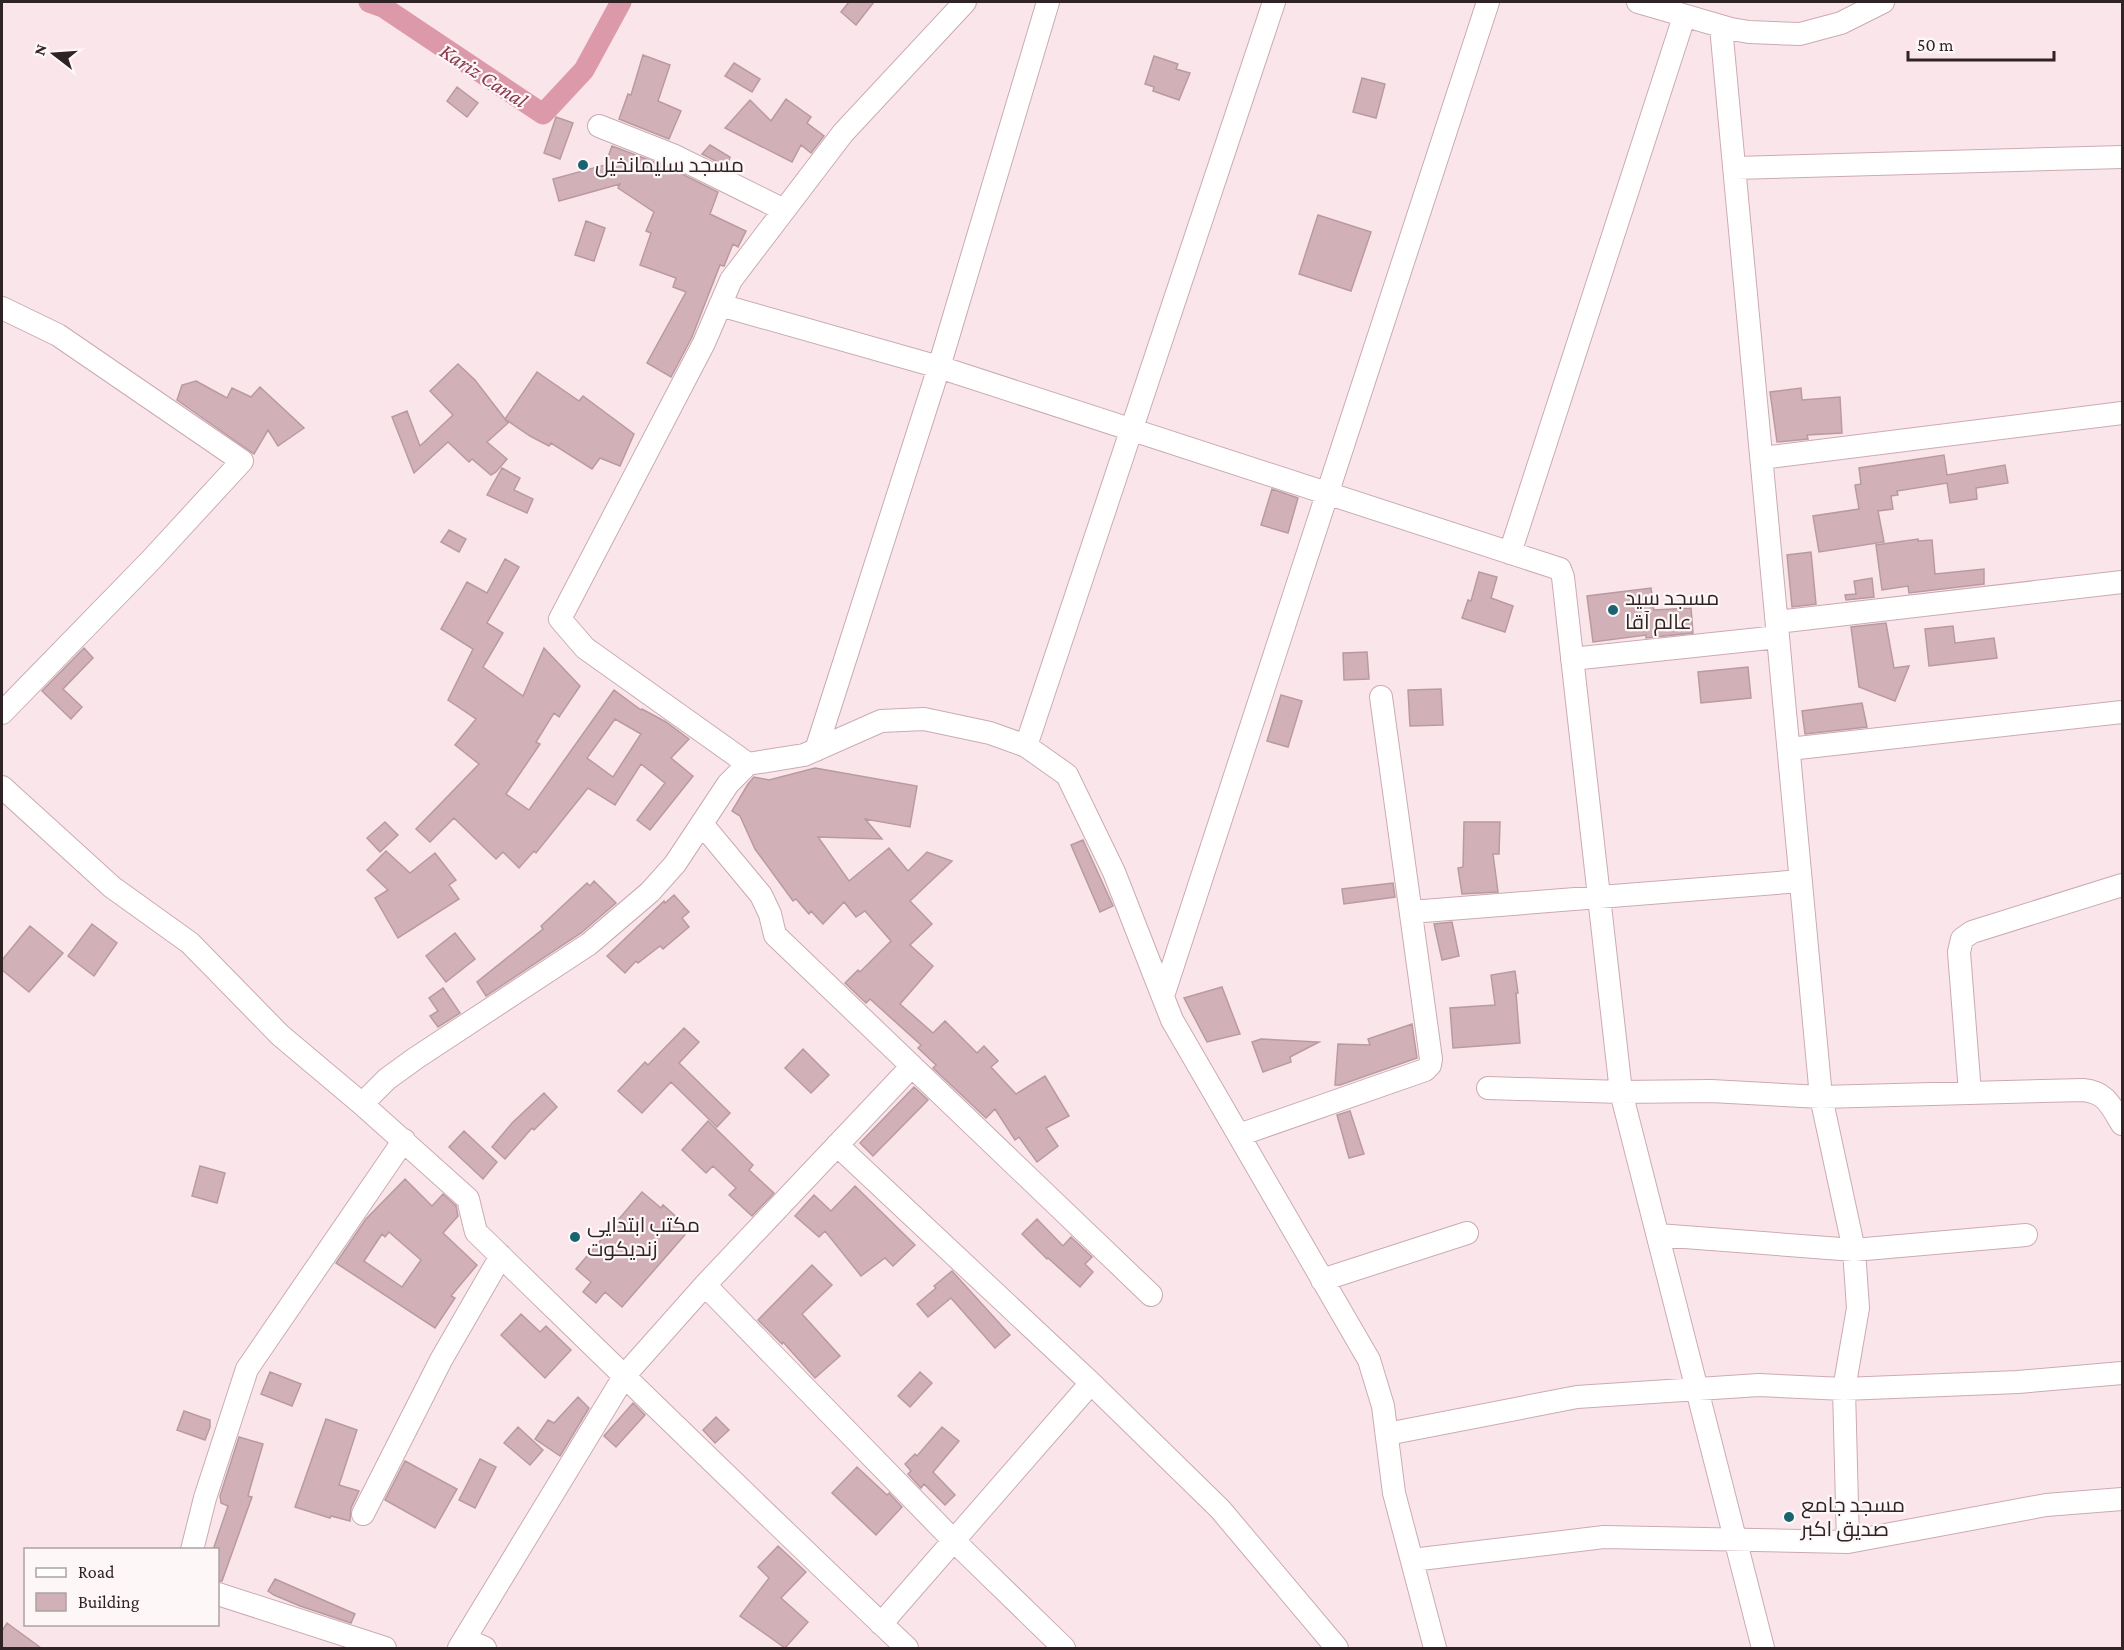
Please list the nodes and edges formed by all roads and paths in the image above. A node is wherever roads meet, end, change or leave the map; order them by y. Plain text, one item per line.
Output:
1 (965, 2) edge
2 (1048, 2) edge
3 (1274, 2) edge
4 (1488, 2) edge
5 (1638, 2) edge
6 (1882, 2) edge
7 (1684, 17) junction
8 (1721, 27) junction
9 (599, 126) dead end
10 (2122, 157) edge
11 (1735, 168) junction
12 (784, 210) junction
13 (720, 305) junction
14 (2, 308) edge
15 (939, 367) junction
16 (2122, 413) edge
17 (1131, 430) junction
18 (1762, 458) junction
19 (1327, 493) junction
20 (1510, 553) junction
21 (2122, 582) edge
22 (1778, 630) junction
23 (1572, 659) junction
24 (1381, 697) dead end
25 (2122, 712) edge
26 (2, 713) edge
27 (1026, 746) junction
28 (1789, 749) junction
29 (816, 750) junction
30 (748, 765) junction
31 (2, 788) edge
32 (702, 824) junction
33 (1801, 881) junction
34 (2122, 885) edge
35 (1599, 898) junction
36 (1411, 912) junction
37 (1163, 996) junction
38 (912, 1066) junction
39 (1488, 1088) dead end
40 (1621, 1092) junction
41 (1970, 1093) junction
42 (1821, 1097) junction
43 (362, 1104) junction
44 (2122, 1124) edge
45 (1239, 1135) junction
46 (404, 1140) junction
47 (837, 1145) junction
48 (1467, 1233) dead end
49 (1658, 1235) junction
50 (2026, 1235) dead end
51 (1854, 1250) junction
52 (501, 1256) junction
53 (1322, 1280) junction
54 (705, 1285) junction
55 (1151, 1295) dead end
56 (2122, 1373) edge
57 (625, 1375) junction
58 (1091, 1383) junction
59 (1696, 1388) junction
60 (1844, 1389) junction
61 (1387, 1434) junction
62 (2122, 1499) edge
63 (363, 1514) dead end
64 (1734, 1538) junction
65 (953, 1540) junction
66 (1848, 1542) junction
67 (192, 1548) edge
68 (1412, 1560) junction
69 (219, 1594) edge
70 (881, 1624) junction
71 (462, 1644) edge
72 (385, 1648) edge
73 (485, 1648) edge
74 (907, 1648) edge
75 (1064, 1648) edge
76 (1337, 1648) edge
77 (1435, 1648) edge
78 (1763, 1648) edge

1 - 12 street
2 - 15 street
3 - 17 street
4 - 19 street
5 - 7 street
6 - 8 street
7 - 8 street
7 - 20 street
8 - 11 street
9 - 12 street
10 - 11 street
11 - 18 street
12 - 13 street
13 - 15 street
13 - 30 street
14 - 26 street
15 - 17 street
15 - 29 street
16 - 18 street
17 - 19 street
17 - 27 street
18 - 22 street
19 - 20 street
19 - 37 street
20 - 23 street
21 - 22 street
22 - 23 street
22 - 28 street
23 - 35 street
24 - 36 street
25 - 28 street
27 - 29 street
27 - 37 street
28 - 33 street
29 - 30 street
30 - 32 street
31 - 43 street
32 - 38 street
32 - 43 street
33 - 35 street
33 - 42 street
34 - 41 street
35 - 36 street
35 - 40 street
36 - 45 street
37 - 45 street
38 - 47 street
38 - 55 street
39 - 40 street
40 - 42 street
40 - 49 street
41 - 42 street
41 - 44 street
42 - 51 street
43 - 46 street
45 - 53 street
46 - 52 street
46 - 67 street
47 - 54 street
47 - 58 street
48 - 53 street
49 - 51 street
49 - 59 street
50 - 51 street
51 - 60 street
52 - 57 street
52 - 63 street
53 - 61 street
54 - 57 street
54 - 65 street
56 - 60 street
57 - 70 street
57 - 71 street
58 - 65 street
58 - 76 street
59 - 60 street
59 - 61 street
59 - 64 street
60 - 66 street
61 - 68 street
62 - 66 street
64 - 66 street
64 - 68 street
64 - 78 street
65 - 70 street
65 - 75 street
68 - 77 street
69 - 72 street
70 - 74 street
71 - 73 street

